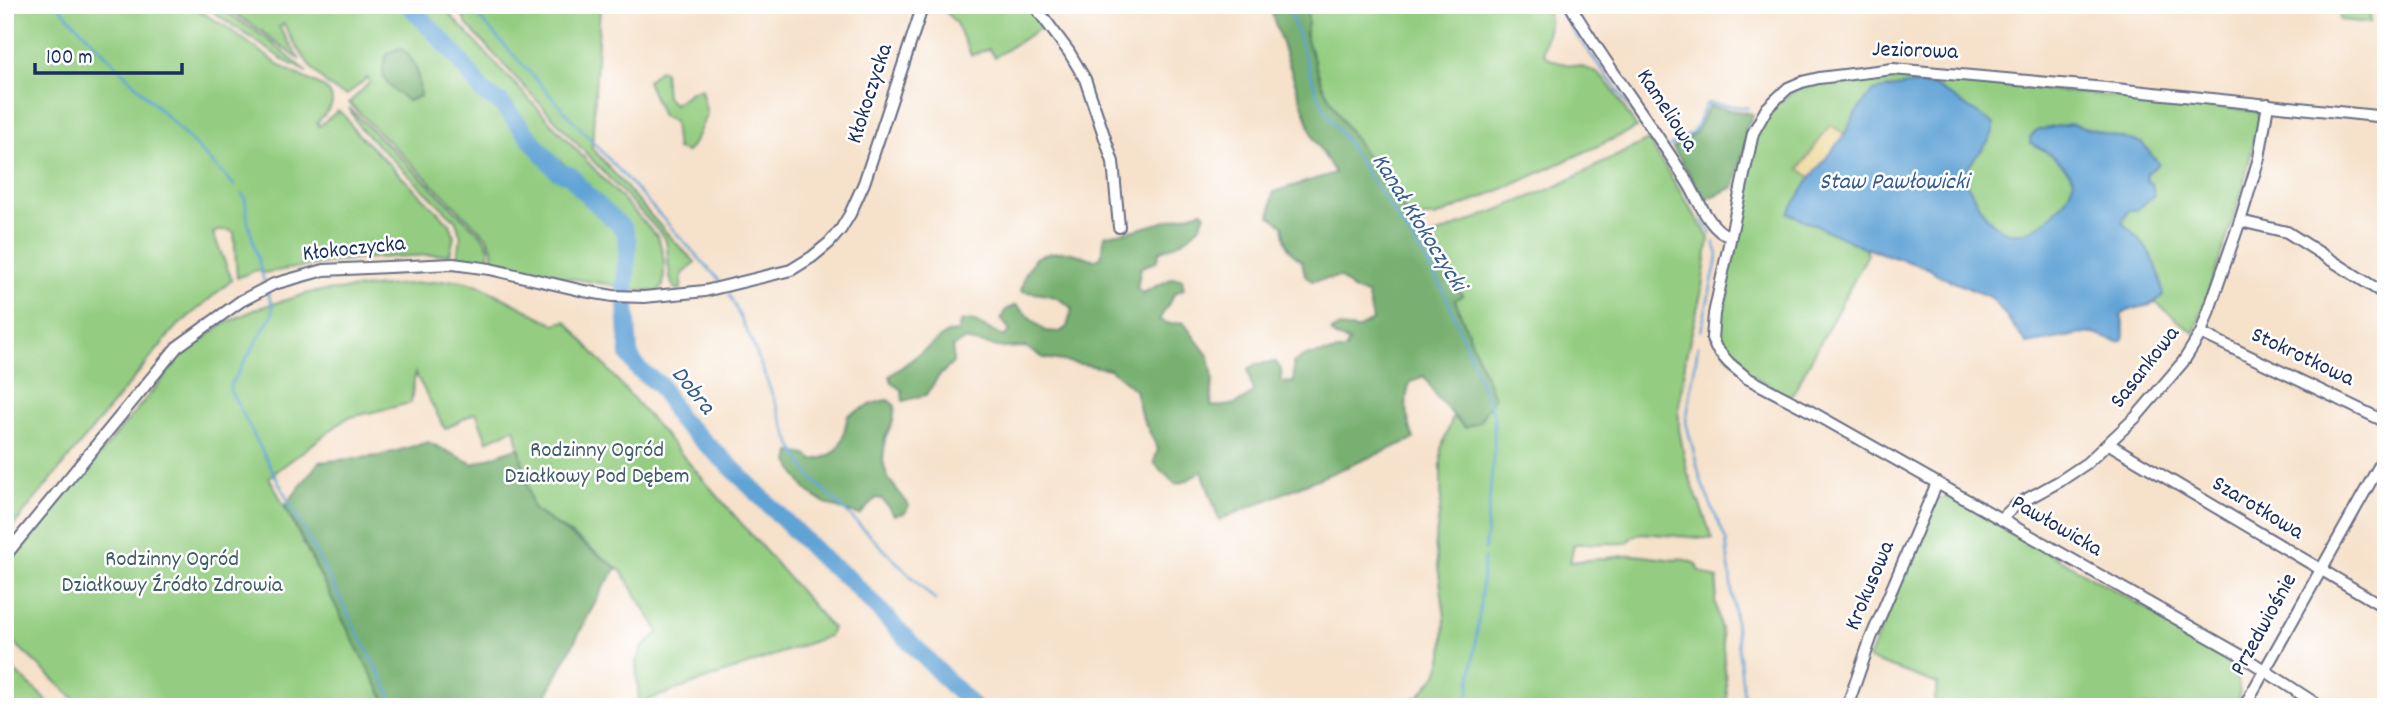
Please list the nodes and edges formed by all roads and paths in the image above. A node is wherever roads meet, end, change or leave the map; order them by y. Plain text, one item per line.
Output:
1 (923, 5) edge
2 (1034, 5) edge
3 (1570, 5) edge
4 (2268, 104) junction
5 (2386, 117) edge
6 (2240, 221) junction
7 (1119, 227) dead end
8 (1729, 236) junction
9 (2386, 295) edge
10 (2200, 333) junction
11 (1767, 390) joint
12 (2386, 422) edge
13 (2109, 444) junction
14 (2386, 454) edge
15 (1937, 483) junction
16 (2001, 519) junction
17 (5, 556) edge
18 (2319, 570) junction
19 (2386, 608) edge
20 (2265, 669) junction
21 (1847, 707) edge
22 (2244, 707) edge
23 (2321, 707) edge

1 - 17 street, Kłokoczycka
2 - 7 street
3 - 8 street, Kameliowa
4 - 5 street, Jeziorowa
4 - 6 street, Sasankowa
4 - 8 street, Jeziorowa
6 - 9 street
6 - 10 street, Sasankowa
8 - 11 street, Jeziorowa
10 - 12 street, Stokrotkowa
10 - 13 street, Sasankowa
11 - 15 street, Pawłowicka
13 - 16 street, Sasankowa
13 - 18 street, Szarotkowa
14 - 18 street, Przedwiośnie
15 - 16 street, Pawłowicka
15 - 21 street, Krokusowa
16 - 20 street, Pawłowicka
18 - 19 street, Szarotkowa
18 - 20 street, Przedwiośnie
20 - 22 street, Przedwiośnie
20 - 23 street, Pawłowicka

